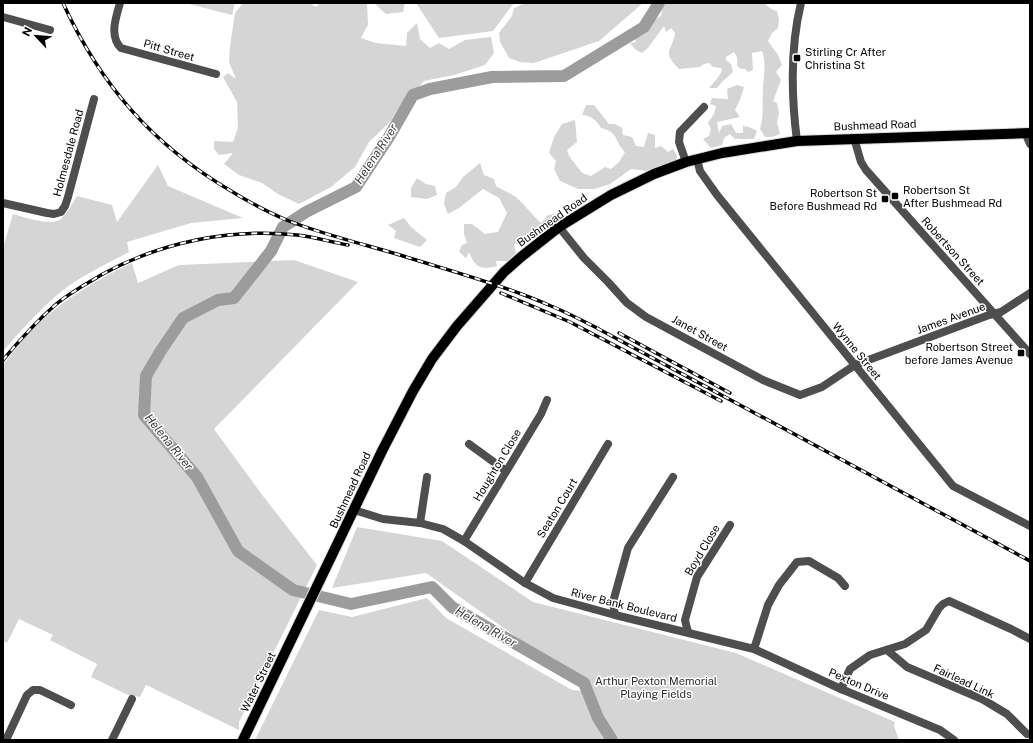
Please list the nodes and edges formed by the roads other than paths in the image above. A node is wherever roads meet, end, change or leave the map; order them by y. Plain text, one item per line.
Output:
1 (120, 3) edge
2 (801, 3) edge
3 (3, 17) edge
4 (50, 30) dead end
5 (216, 74) dead end
6 (94, 99) dead end
7 (704, 107) dead end
8 (1029, 133) edge
9 (854, 138) junction
10 (797, 141) junction
11 (1030, 144) edge
12 (698, 159) junction
13 (686, 162) junction
14 (3, 203) edge
15 (559, 227) junction
16 (1030, 293) edge
17 (994, 314) junction
18 (1030, 354) edge
19 (855, 366) junction
20 (547, 400) dead end
21 (469, 444) dead end
22 (608, 444) dead end
23 (506, 471) junction
24 (427, 477) dead end
25 (673, 477) dead end
26 (354, 510) junction
27 (420, 523) junction
28 (730, 525) dead end
29 (1030, 526) edge
30 (464, 541) junction
31 (525, 583) junction
32 (845, 586) dead end
33 (615, 615) junction
34 (688, 632) junction
35 (294, 634) joint
36 (1030, 639) edge
37 (754, 649) junction
38 (887, 650) junction
39 (841, 689) junction
40 (132, 699) dead end
41 (71, 705) dead end
42 (1028, 736) edge
43 (6, 740) edge
44 (112, 740) edge
45 (243, 740) edge
46 (954, 740) edge

1 - 5 street, Pitt Street
2 - 10 street
3 - 4 street
6 - 14 street, Holmesdale Road
7 - 13 street
8 - 9 main road, Bushmead Road
8 - 11 street
9 - 10 main road, Bushmead Road
9 - 17 street, Robertson Street
10 - 12 main road, Bushmead Road
12 - 13 main road, Bushmead Road
12 - 19 street, Wynne Street
13 - 15 main road, Bushmead Road
15 - 19 street, Janet Street
15 - 26 main road, Bushmead Road
16 - 17 street, James Avenue
17 - 18 street, Robertson Street
17 - 19 street, James Avenue
19 - 29 street, Wynne Street
20 - 23 street, Houghton Close
21 - 23 street
22 - 31 street, Seaton Court
23 - 30 street, Houghton Close
24 - 27 street
25 - 33 street
26 - 27 street, River Bank Boulevard
26 - 35 main road, Bushmead Road
27 - 30 street, River Bank Boulevard
28 - 34 street, Boyd Close
30 - 31 street, River Bank Boulevard
31 - 33 street, River Bank Boulevard
32 - 37 street
33 - 34 street, River Bank Boulevard
34 - 37 street, River Bank Boulevard
35 - 45 main road, Water Street
36 - 38 street
37 - 39 street, Pexton Drive
38 - 39 street
38 - 42 street, Fairlead Link
39 - 46 street, Pexton Drive
40 - 44 street
41 - 43 street

